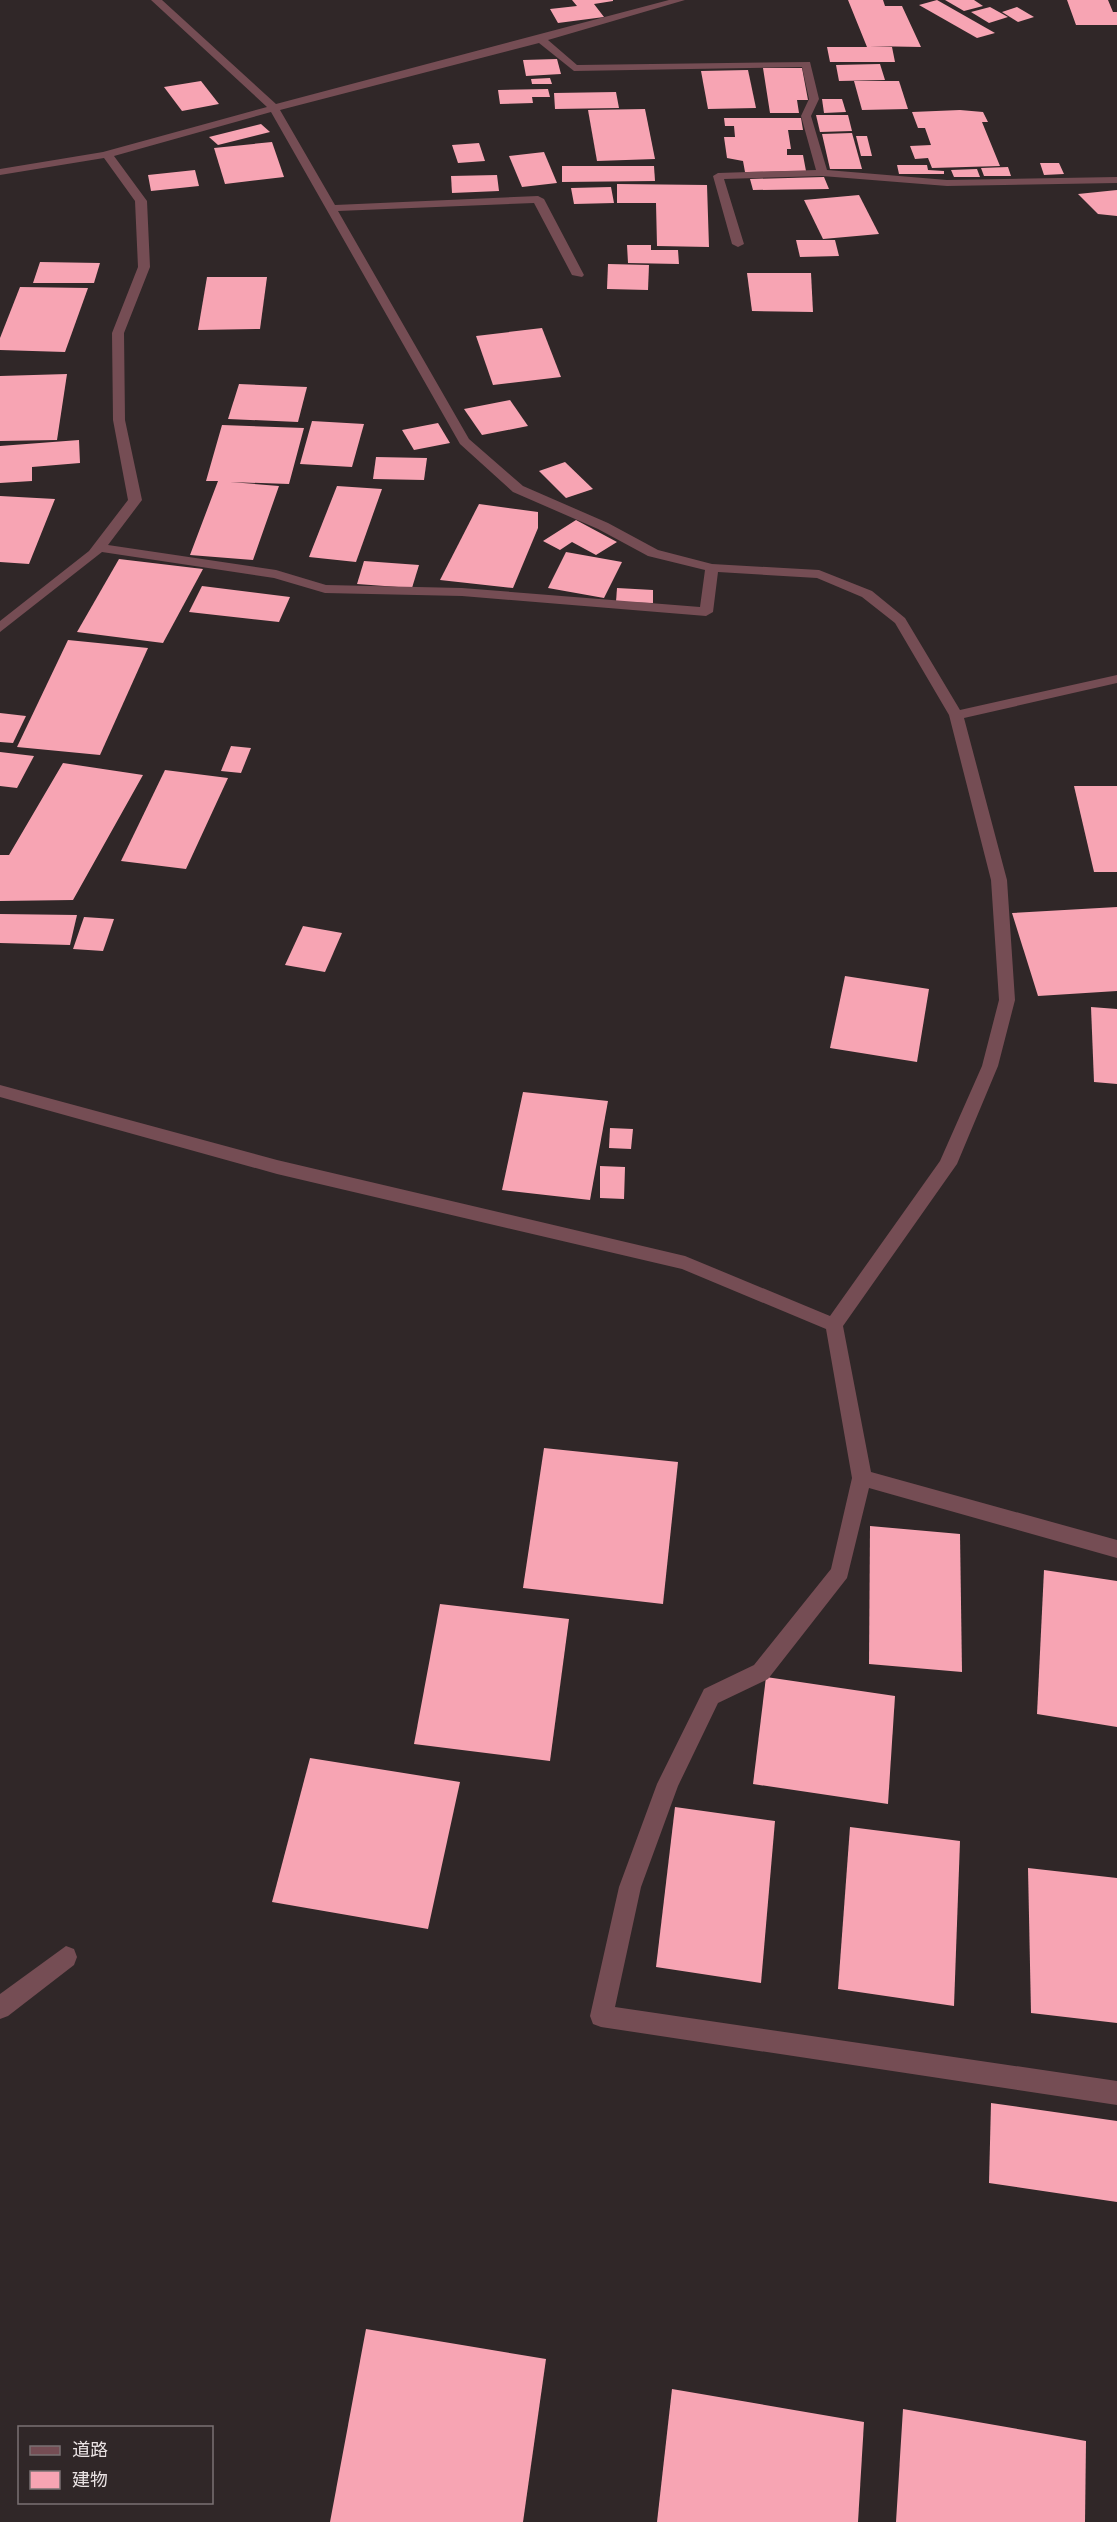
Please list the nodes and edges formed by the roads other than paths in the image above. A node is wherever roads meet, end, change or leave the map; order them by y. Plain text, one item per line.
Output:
1 (156, 0) edge
2 (680, 0) edge
3 (541, 39) junction
4 (274, 108) junction
5 (107, 154) junction
6 (0, 172) edge
7 (822, 173) junction
8 (1117, 180) edge
9 (334, 208) junction
10 (738, 244) dead end
11 (578, 275) dead end
12 (99, 548) junction
13 (712, 568) junction
14 (0, 628) edge
15 (1117, 679) edge
16 (956, 715) junction
17 (0, 1091) edge
18 (834, 1325) junction
19 (862, 1478) junction
20 (1117, 1549) edge
21 (66, 1957) dead end
22 (0, 2008) edge
23 (1117, 2093) edge

1 - 4 street
2 - 3 street
3 - 4 street
3 - 7 street
4 - 5 street
4 - 9 street
5 - 6 street
5 - 12 street
7 - 8 street
7 - 10 street
9 - 11 street
9 - 13 street
12 - 13 street
12 - 14 street
13 - 16 street
15 - 16 street
16 - 18 street
17 - 18 street
18 - 19 street
19 - 20 street
19 - 23 street
21 - 22 street

